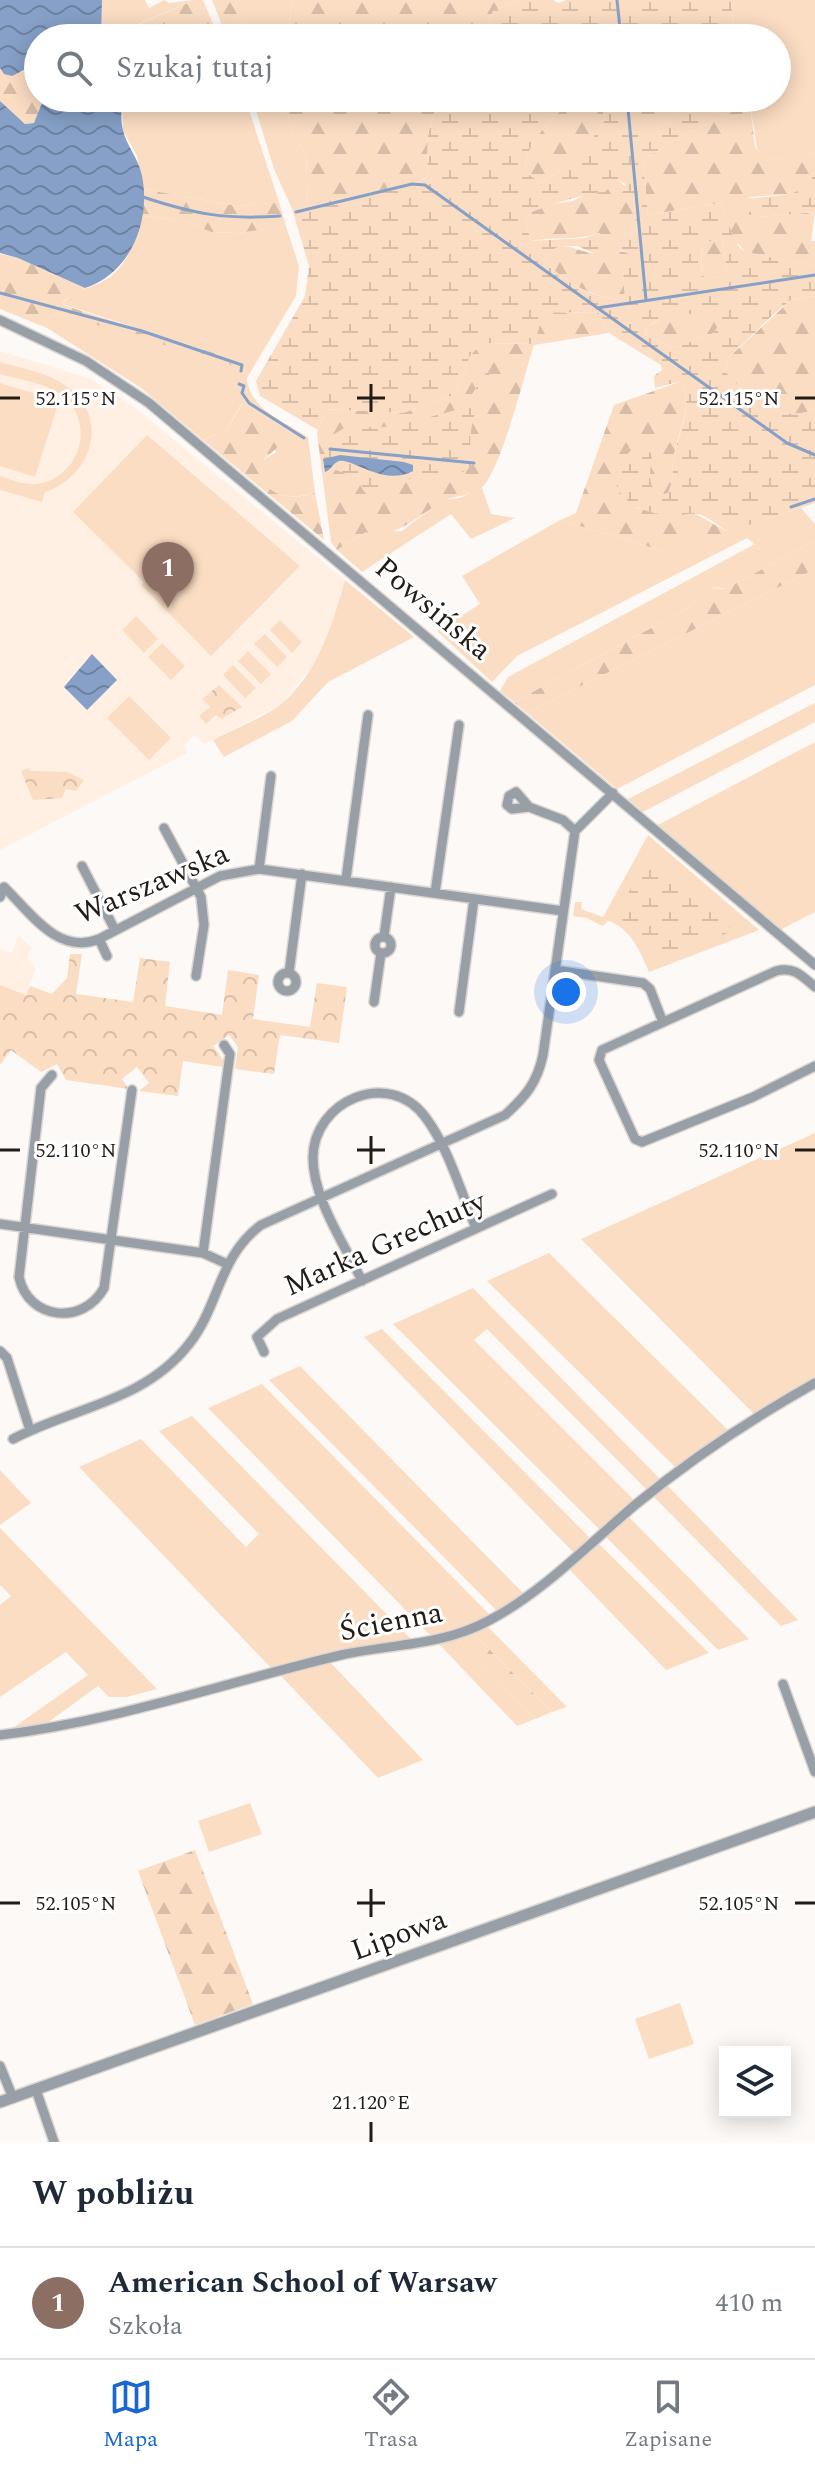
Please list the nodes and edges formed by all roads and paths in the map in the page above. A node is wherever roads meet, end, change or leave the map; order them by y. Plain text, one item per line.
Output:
1 (0, 320) edge
2 (368, 715) dead end
3 (459, 725) dead end
4 (271, 776) dead end
5 (613, 793) junction
6 (529, 807) dead end
7 (164, 828) dead end
8 (575, 831) junction
9 (82, 866) dead end
10 (259, 869) junction
11 (302, 874) junction
12 (346, 879) junction
13 (391, 887) junction
14 (195, 888) junction
15 (435, 893) junction
16 (0, 897) edge
17 (474, 899) junction
18 (563, 911) junction
19 (115, 930) junction
20 (99, 939) junction
21 (107, 956) dead end
22 (815, 965) edge
23 (555, 970) junction
24 (289, 973) dead end
25 (196, 976) dead end
26 (815, 987) edge
27 (374, 1002) dead end
28 (459, 1012) dead end
29 (662, 1020) junction
30 (224, 1045) dead end
31 (815, 1066) edge
32 (52, 1075) dead end
33 (132, 1090) dead end
34 (440, 1146) junction
35 (552, 1194) dead end
36 (323, 1197) junction
37 (0, 1224) edge
38 (24, 1228) junction
39 (476, 1228) junction
40 (113, 1240) junction
41 (203, 1253) junction
42 (227, 1264) junction
43 (362, 1281) junction
44 (0, 1351) edge
45 (264, 1352) dead end
46 (815, 1383) edge
47 (30, 1430) junction
48 (13, 1439) dead end
49 (783, 1684) dead end
50 (0, 1735) edge
51 (815, 1772) edge
52 (815, 1812) edge
53 (0, 2066) edge
54 (36, 2090) junction
55 (13, 2098) junction
56 (0, 2102) edge
57 (54, 2142) edge

1 - 5 street, Powsińska
2 - 12 street
3 - 15 street
4 - 10 street
5 - 8 street
5 - 22 street, Powsińska
6 - 8 street
7 - 14 street
8 - 18 street
9 - 19 street
10 - 11 street, Warszawska
10 - 14 street, Warszawska
11 - 12 street, Warszawska
11 - 24 street
12 - 13 street, Warszawska
13 - 15 street, Warszawska
13 - 27 street
14 - 19 street, Warszawska
14 - 25 street
15 - 17 street, Warszawska
16 - 20 street, Warszawska
17 - 18 street, Warszawska
17 - 28 street
18 - 23 street
19 - 20 street, Warszawska
20 - 21 street
23 - 29 street
23 - 34 street
26 - 29 street
29 - 31 street
30 - 41 street
32 - 38 street
33 - 40 street
34 - 36 street
34 - 36 street
34 - 39 street
35 - 39 street, Marka Grechuty
36 - 42 street
36 - 43 street
37 - 38 street
38 - 40 street
38 - 40 street
39 - 43 street, Marka Grechuty
40 - 41 street
41 - 42 street
42 - 47 street
43 - 45 street, Marka Grechuty
44 - 47 street
46 - 50 street, Ścienna
47 - 48 street
49 - 51 street
52 - 54 street, Lipowa
53 - 55 street
54 - 55 street, Lipowa
54 - 57 street
55 - 56 street, Lipowa

